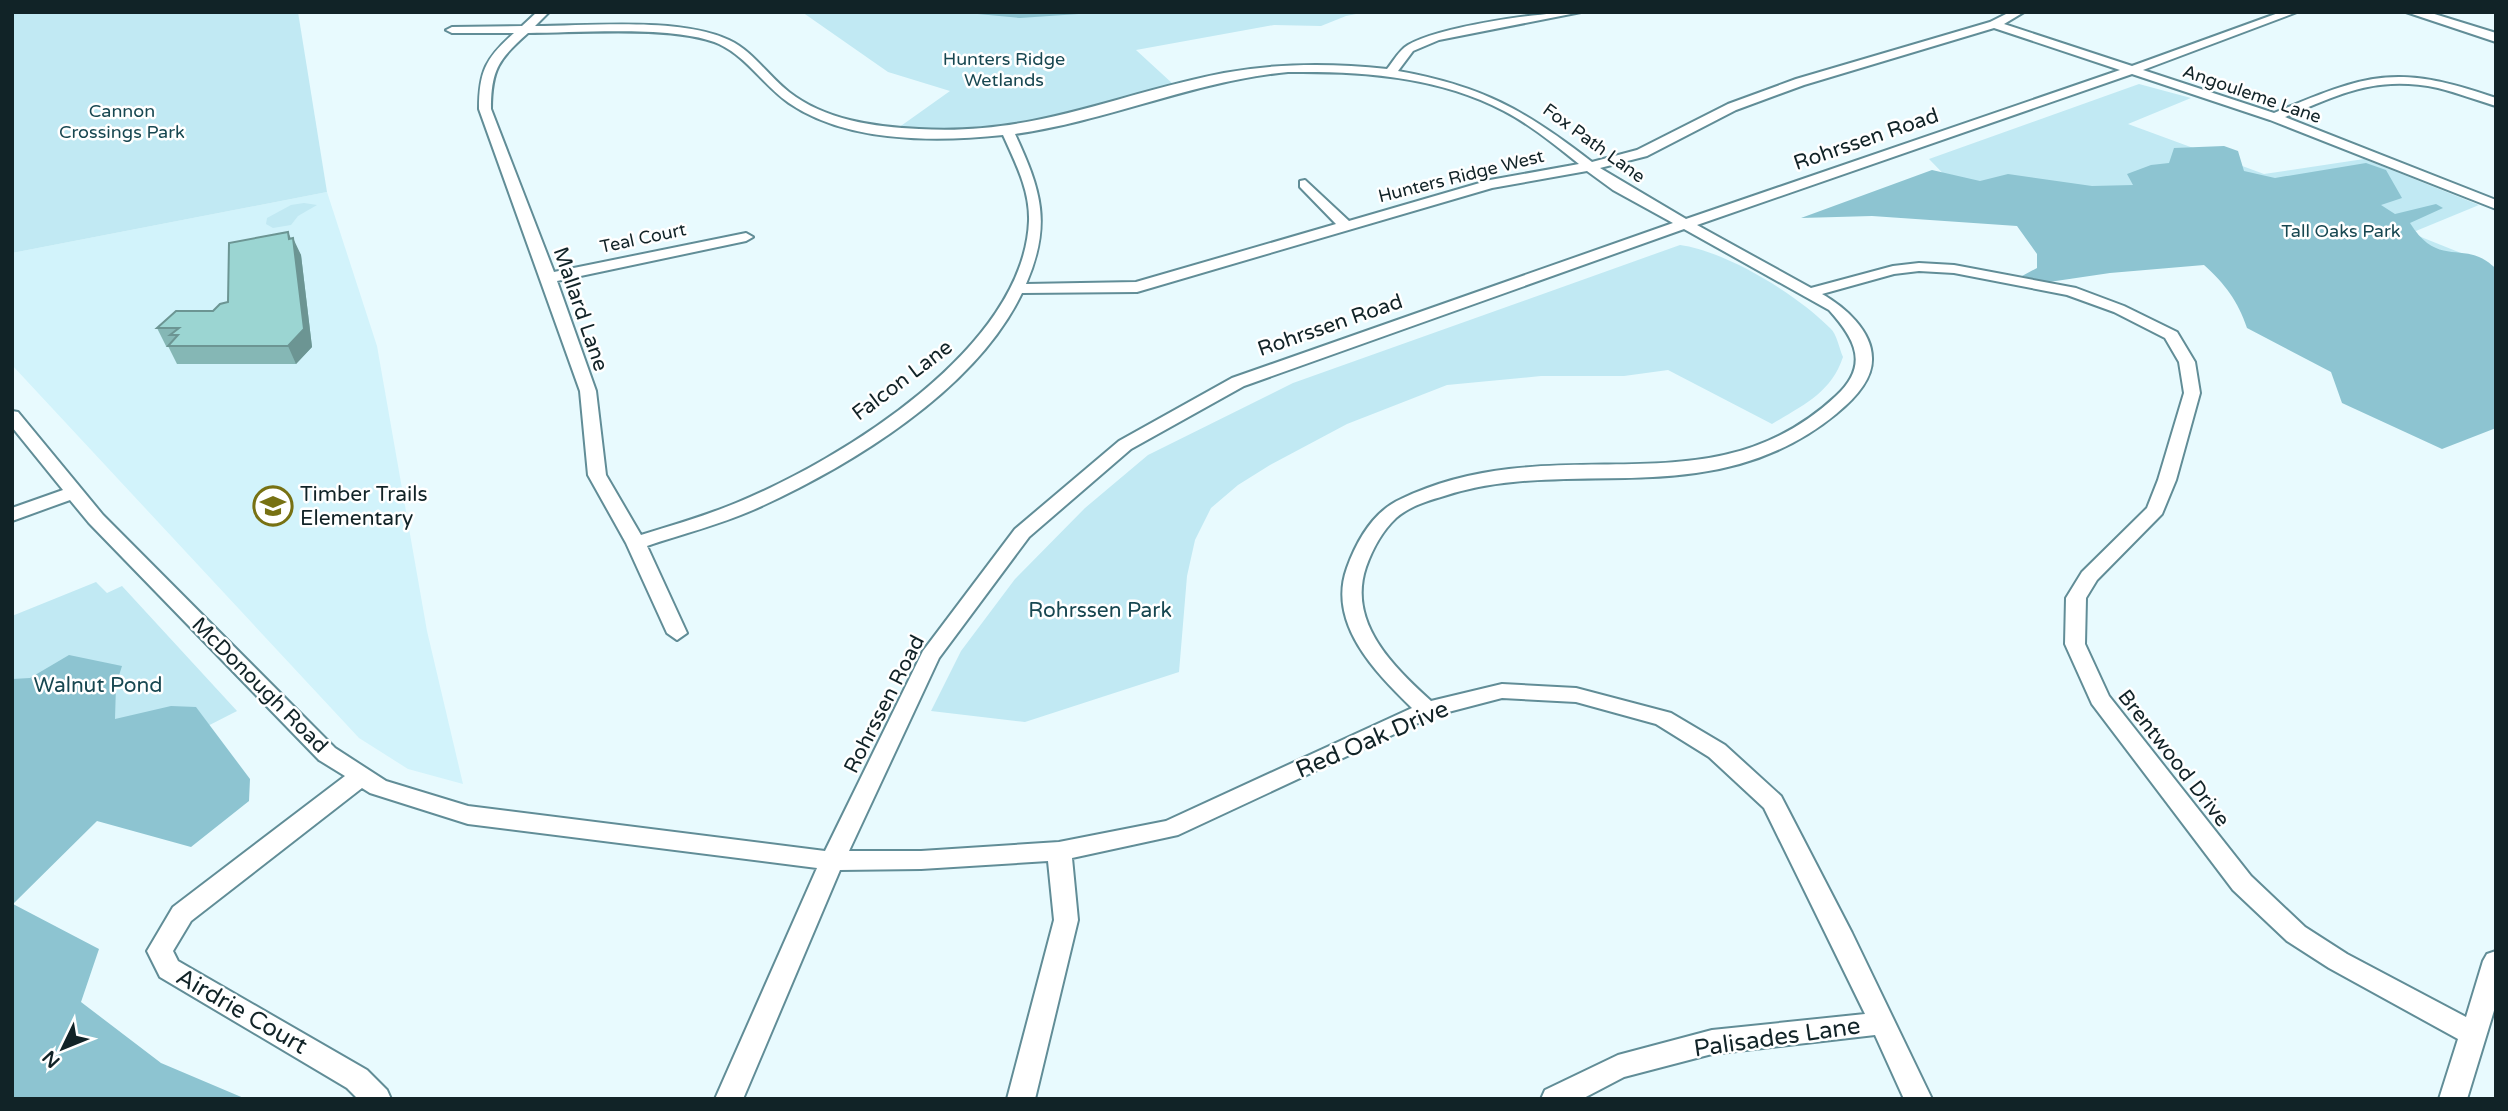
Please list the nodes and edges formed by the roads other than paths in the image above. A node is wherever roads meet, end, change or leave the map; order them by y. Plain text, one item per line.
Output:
1 (544, 12) edge
2 (1576, 12) edge
3 (2019, 12) edge
4 (2292, 12) edge
5 (2413, 12) edge
6 (1994, 24) junction
7 (524, 29) junction
8 (452, 30) dead end
9 (2496, 38) edge
10 (2129, 71) junction
11 (1389, 74) junction
12 (2496, 102) edge
13 (2274, 117) junction
14 (1007, 131) junction
15 (1587, 167) junction
16 (1305, 184) dead end
17 (2496, 205) edge
18 (1345, 225) junction
19 (1682, 225) junction
20 (746, 237) dead end
21 (548, 278) junction
22 (1018, 289) junction
23 (1810, 293) junction
24 (12, 416) edge
25 (74, 492) junction
26 (12, 515) edge
27 (636, 543) junction
28 (677, 632) dead end
29 (1427, 710) junction
30 (361, 776) junction
31 (1059, 851) junction
32 (831, 861) junction
33 (2496, 961) edge
34 (1882, 1023) junction
35 (2472, 1034) junction
36 (377, 1099) edge
37 (729, 1099) edge
38 (1021, 1099) edge
39 (1555, 1099) edge
40 (1918, 1099) edge
41 (2453, 1099) edge

1 - 7 street, Mallard Lane
2 - 11 street
3 - 6 street, Hunters Ridge West
4 - 10 street, Rohrssen Road
5 - 9 main road
6 - 10 street, Angouleme Lane
6 - 15 street, Hunters Ridge West
7 - 8 street, Fox Path Lane
7 - 14 street, Fox Path Lane
7 - 21 street, Mallard Lane
10 - 13 street, Angouleme Lane
10 - 19 street, Rohrssen Road
11 - 14 street, Fox Path Lane
11 - 15 street, Fox Path Lane
12 - 13 street
13 - 17 street, Angouleme Lane
14 - 22 street, Falcon Lane
15 - 18 street, Hunters Ridge West
15 - 19 street, Fox Path Lane
16 - 18 street
18 - 22 street, Hunters Ridge West
19 - 23 street, Fox Path Lane
19 - 32 street, Rohrssen Road
20 - 21 street, Teal Court
21 - 27 street, Mallard Lane
22 - 27 street, Falcon Lane
23 - 29 street, Fox Path Lane
23 - 35 street, Brentwood Drive
24 - 25 street, McDonough Road
25 - 26 street
25 - 30 street, McDonough Road
27 - 28 street, Mallard Lane
29 - 31 street, Red Oak Drive
29 - 34 street, Red Oak Drive
30 - 32 street, McDonough Road
30 - 36 street, Airdrie Court
31 - 32 street, Red Oak Drive
31 - 38 street
32 - 37 street, Rohrssen Road
33 - 35 street
34 - 39 street, Palisades Lane
34 - 40 street, Red Oak Drive
35 - 41 street

